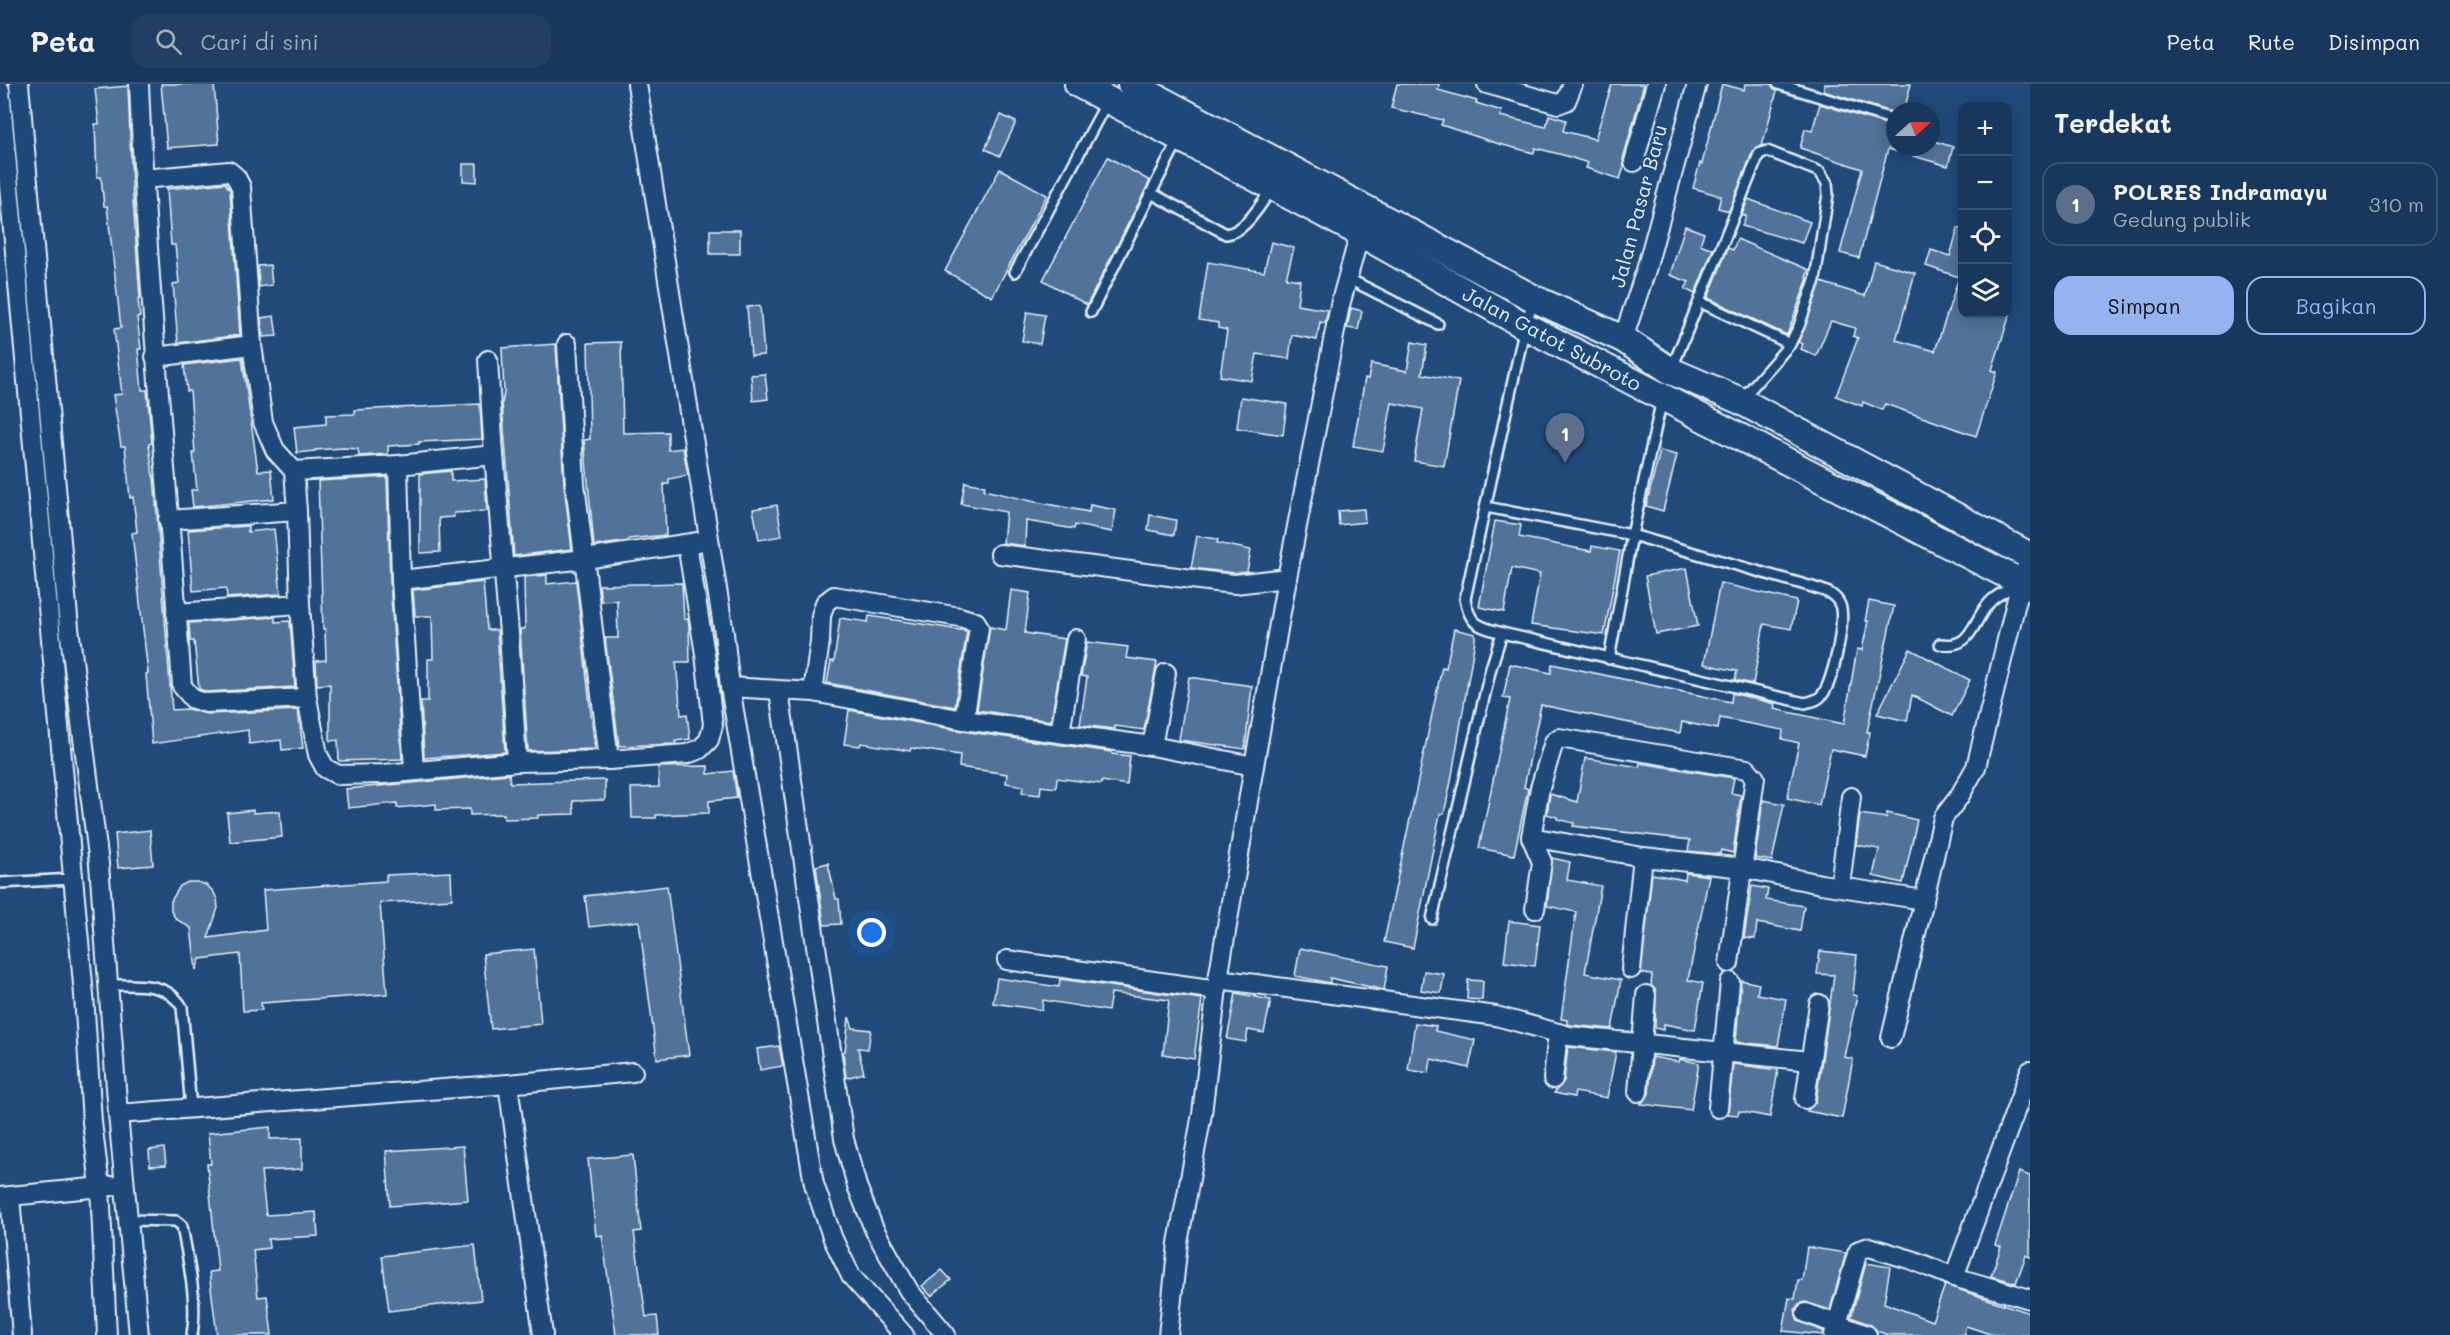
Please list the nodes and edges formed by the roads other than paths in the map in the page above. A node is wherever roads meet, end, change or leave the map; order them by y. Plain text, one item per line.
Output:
1 (19, 84) edge
2 (139, 84) edge
3 (637, 84) edge
4 (1078, 84) edge
5 (1131, 84) edge
6 (1487, 84) edge
7 (1573, 84) edge
8 (1656, 84) edge
9 (1697, 84) edge
10 (1778, 84) edge
11 (0, 90) edge
12 (1108, 100) junction
13 (1886, 117) edge
14 (1179, 138) junction
15 (1634, 162) dead end
16 (143, 179) junction
17 (1273, 187) junction
18 (1151, 193) junction
19 (1360, 233) junction
20 (1015, 272) dead end
21 (1347, 278) junction
22 (1534, 299) junction
23 (1700, 302) junction
24 (1091, 312) dead end
25 (1438, 324) dead end
26 (1525, 326) junction
27 (1623, 339) junction
28 (567, 344) dead end
29 (1790, 344) junction
30 (252, 345) junction
31 (155, 357) junction
32 (488, 360) dead end
33 (1666, 384) junction
34 (1741, 401) junction
35 (494, 455) junction
36 (398, 465) junction
37 (294, 471) junction
38 (1486, 507) junction
39 (297, 511) junction
40 (168, 520) junction
41 (1632, 535) junction
42 (708, 540) junction
43 (687, 544) junction
44 (1000, 555) dead end
45 (2030, 557) edge
46 (585, 559) junction
47 (503, 569) junction
48 (1287, 578) junction
49 (402, 580) junction
50 (2025, 585) edge
51 (300, 604) junction
52 (176, 614) junction
53 (1502, 633) junction
54 (1076, 639) dead end
55 (1940, 644) dead end
56 (1609, 659) junction
57 (1166, 673) dead end
58 (733, 688) junction
59 (775, 691) junction
60 (813, 692) junction
61 (307, 698) junction
62 (964, 720) junction
63 (1060, 733) junction
64 (1152, 746) junction
65 (609, 760) junction
66 (517, 762) junction
67 (1254, 766) junction
68 (414, 770) junction
69 (1851, 797) dead end
70 (1531, 837) junction
71 (1643, 857) junction
72 (1743, 868) junction
73 (73, 879) junction
74 (0, 883) edge
75 (1840, 886) junction
76 (1924, 900) junction
77 (1535, 909) dead end
78 (1432, 919) dead end
79 (1007, 960) dead end
80 (1729, 963) dead end
81 (1631, 969) dead end
82 (1730, 982) dead end
83 (1218, 984) junction
84 (108, 990) junction
85 (84, 995) junction
86 (1647, 995) dead end
87 (1819, 1004) dead end
88 (1558, 1033) junction
89 (1891, 1038) dead end
90 (1642, 1043) junction
91 (1723, 1052) junction
92 (1810, 1061) junction
93 (2030, 1071) edge
94 (633, 1072) dead end
95 (1553, 1078) dead end
96 (508, 1084) junction
97 (1638, 1092) dead end
98 (1805, 1099) dead end
99 (191, 1108) junction
100 (1718, 1108) dead end
101 (118, 1114) junction
102 (100, 1186) junction
103 (125, 1186) junction
104 (5, 1197) edge
105 (129, 1220) junction
106 (1954, 1277) junction
107 (2030, 1299) edge
108 (1806, 1313) dead end
109 (1836, 1330) edge
110 (22, 1335) edge
111 (107, 1335) edge
112 (140, 1335) edge
113 (192, 1335) edge
114 (543, 1335) edge
115 (904, 1335) edge
116 (946, 1335) edge
117 (1168, 1335) edge
118 (1867, 1335) edge

1 - 84 street
2 - 16 street
3 - 42 street
4 - 12 street, Jalan Gatot Subroto
5 - 22 street, Jalan Gatot Subroto
6 - 7 street
8 - 15 street
9 - 27 street, Jalan Pasar Baru
10 - 13 lane
11 - 73 street
12 - 14 street, Jalan Gatot Subroto
12 - 20 lane
14 - 17 street, Jalan Gatot Subroto
14 - 18 lane
16 - 30 street
16 - 31 street
17 - 18 lane
17 - 19 street, Jalan Gatot Subroto
18 - 24 lane
19 - 21 street
19 - 26 street, Jalan Gatot Subroto
21 - 25 lane
21 - 48 street
22 - 26 lane
22 - 27 street, Jalan Gatot Subroto
23 - 29 lane
23 - 29 lane
23 - 33 lane
26 - 33 street, Jalan Gatot Subroto
26 - 38 lane
27 - 33 street, Jalan Gatot Subroto
28 - 46 street
29 - 34 lane
30 - 31 street
30 - 37 street
31 - 40 street
32 - 35 street
33 - 34 street, Jalan Gatot Subroto
33 - 41 lane
33 - 50 street, Jalan Gatot Subroto
34 - 45 street, Jalan Gatot Subroto
35 - 36 street
35 - 47 street
36 - 37 street
36 - 49 street
37 - 39 street
38 - 41 lane
38 - 53 lane
39 - 40 street
39 - 51 street
40 - 52 street
41 - 56 lane
41 - 56 lane
42 - 43 street
42 - 58 street
43 - 46 street
43 - 65 street
44 - 48 street
45 - 50 street
46 - 47 street
46 - 65 street
47 - 49 street
47 - 66 street
48 - 67 street
49 - 68 street
50 - 55 lane
50 - 76 street
51 - 52 street
51 - 61 street
52 - 61 street
53 - 56 lane
53 - 78 lane
54 - 63 street
57 - 64 street
58 - 59 street
58 - 115 street
59 - 60 street
59 - 116 street
60 - 62 street
60 - 62 street
61 - 68 street
62 - 63 street
63 - 64 street
64 - 67 street
65 - 66 street
66 - 68 street
67 - 83 street
69 - 75 street
70 - 71 street
70 - 72 street
70 - 77 street
71 - 72 street
71 - 81 street
72 - 75 street
72 - 80 street
73 - 74 lane
73 - 85 street
75 - 76 street
76 - 89 street
79 - 83 street
82 - 91 street
83 - 88 street
83 - 117 street
84 - 85 street
84 - 99 lane
84 - 101 street
85 - 102 street
86 - 90 street
87 - 92 street
88 - 90 street
88 - 95 street
90 - 91 street
90 - 97 street
91 - 92 street
91 - 100 street
92 - 98 street
93 - 106 street
94 - 96 street
96 - 99 street
96 - 114 street
99 - 101 street
101 - 103 street
102 - 103 street
102 - 104 street
102 - 111 street
103 - 105 street
104 - 110 street
105 - 112 street
105 - 113 lane
106 - 107 street
106 - 109 street
108 - 109 street
109 - 118 street

